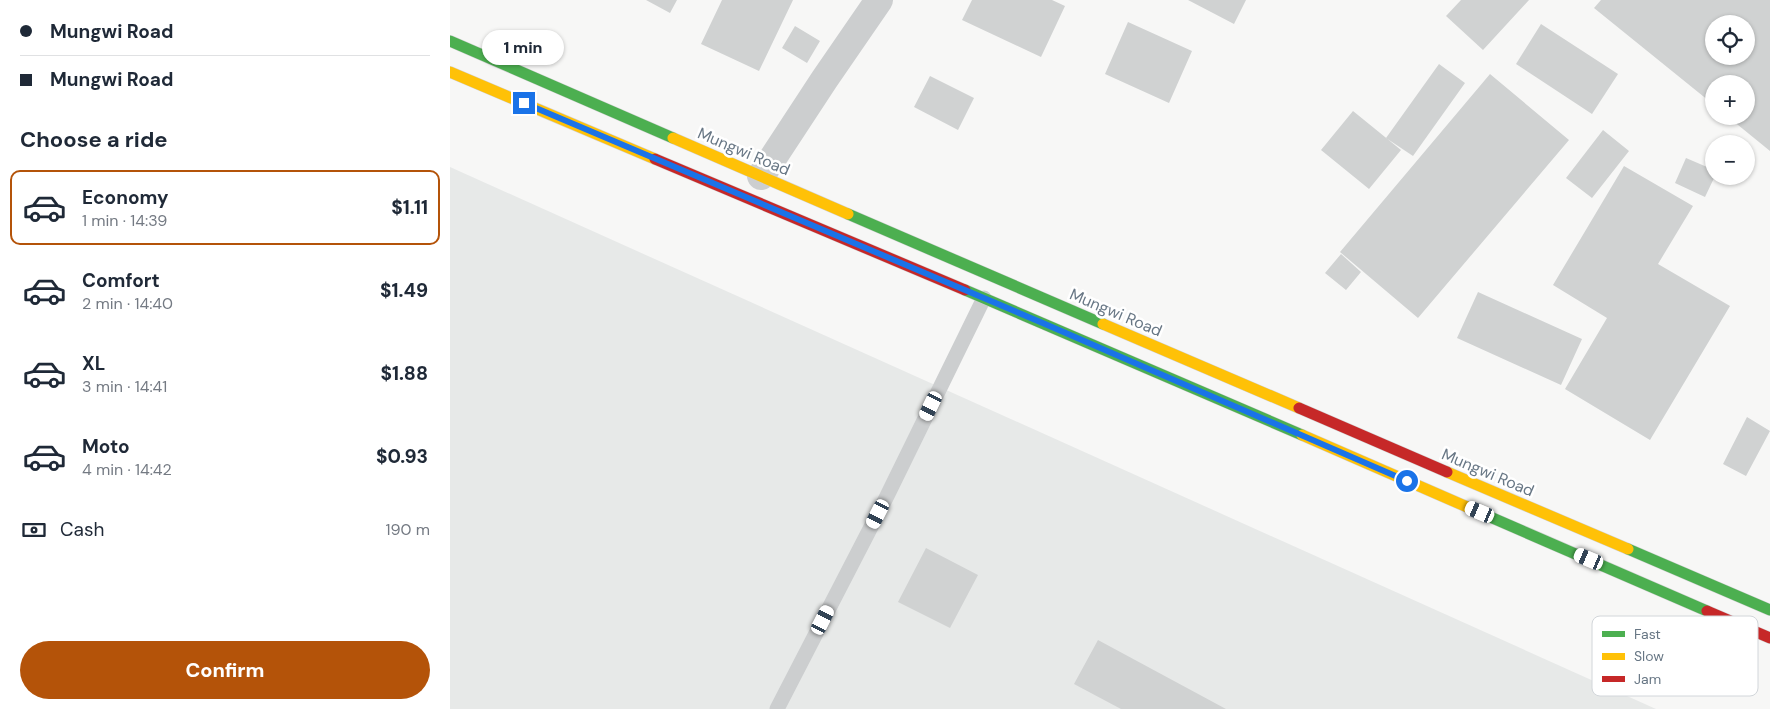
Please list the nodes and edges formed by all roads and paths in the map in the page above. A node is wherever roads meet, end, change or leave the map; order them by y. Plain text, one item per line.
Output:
1 (879, 0) edge
2 (450, 41) edge
3 (450, 72) edge
4 (761, 176) junction
5 (984, 298) junction
6 (1770, 610) edge
7 (1719, 616) edge
8 (1758, 633) edge
9 (1770, 638) edge
10 (777, 709) edge

1 - 4 street
2 - 4 main road, Mungwi Road
3 - 5 main road
4 - 6 main road, Mungwi Road
5 - 7 main road
5 - 10 lane
8 - 9 main road

